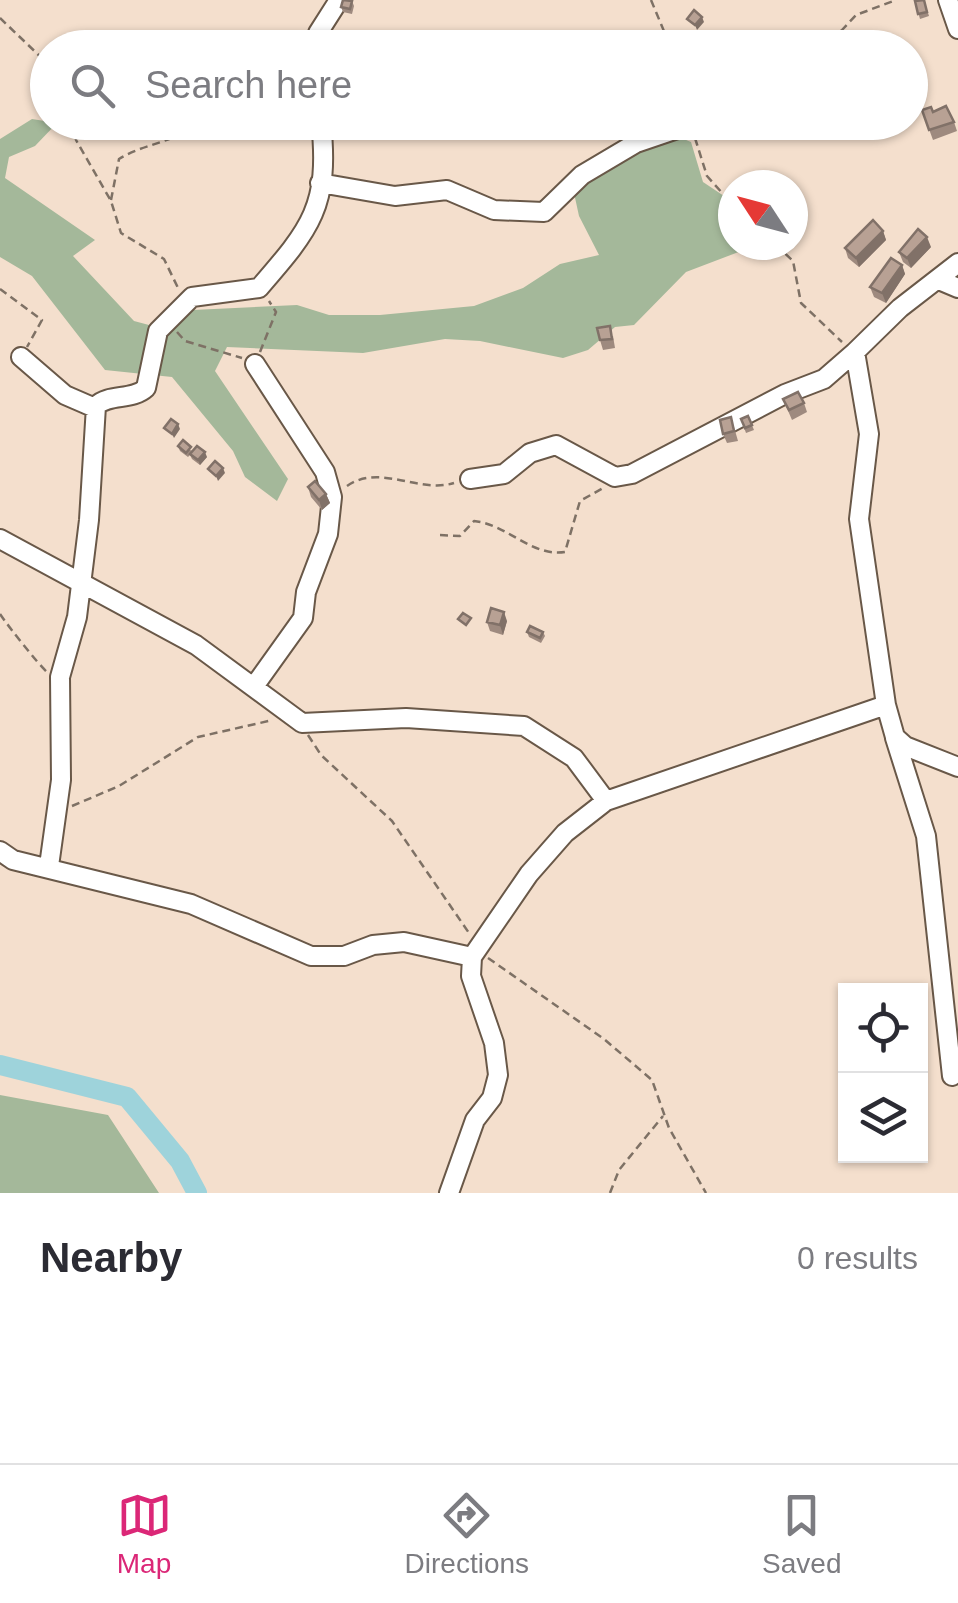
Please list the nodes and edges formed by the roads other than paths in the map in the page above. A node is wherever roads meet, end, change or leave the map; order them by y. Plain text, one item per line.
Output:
1 (339, 0) edge
2 (948, 0) edge
3 (958, 29) edge
4 (323, 30) edge
5 (321, 140) edge
6 (642, 140) edge
7 (320, 183) junction
8 (958, 263) edge
9 (939, 280) junction
10 (958, 288) edge
11 (855, 352) junction
12 (21, 357) road end
13 (256, 364) road end
14 (95, 408) junction
15 (470, 479) road end
16 (0, 539) edge
17 (78, 583) junction
18 (255, 685) junction
19 (886, 705) junction
20 (895, 737) junction
21 (958, 767) edge
22 (606, 801) junction
23 (0, 851) edge
24 (49, 866) junction
25 (475, 954) junction
26 (952, 1076) dead end
27 (449, 1193) edge

1 - 4 street
2 - 3 street
5 - 7 street
6 - 7 street
7 - 14 street
8 - 9 street
9 - 10 street
9 - 11 street
11 - 15 street
11 - 19 street
12 - 14 street
13 - 18 street
14 - 17 street
16 - 17 street
17 - 18 street
17 - 24 street
18 - 22 street
19 - 20 street
19 - 22 street
20 - 21 street
20 - 26 street
22 - 25 street
23 - 24 street
24 - 25 street
25 - 27 street

